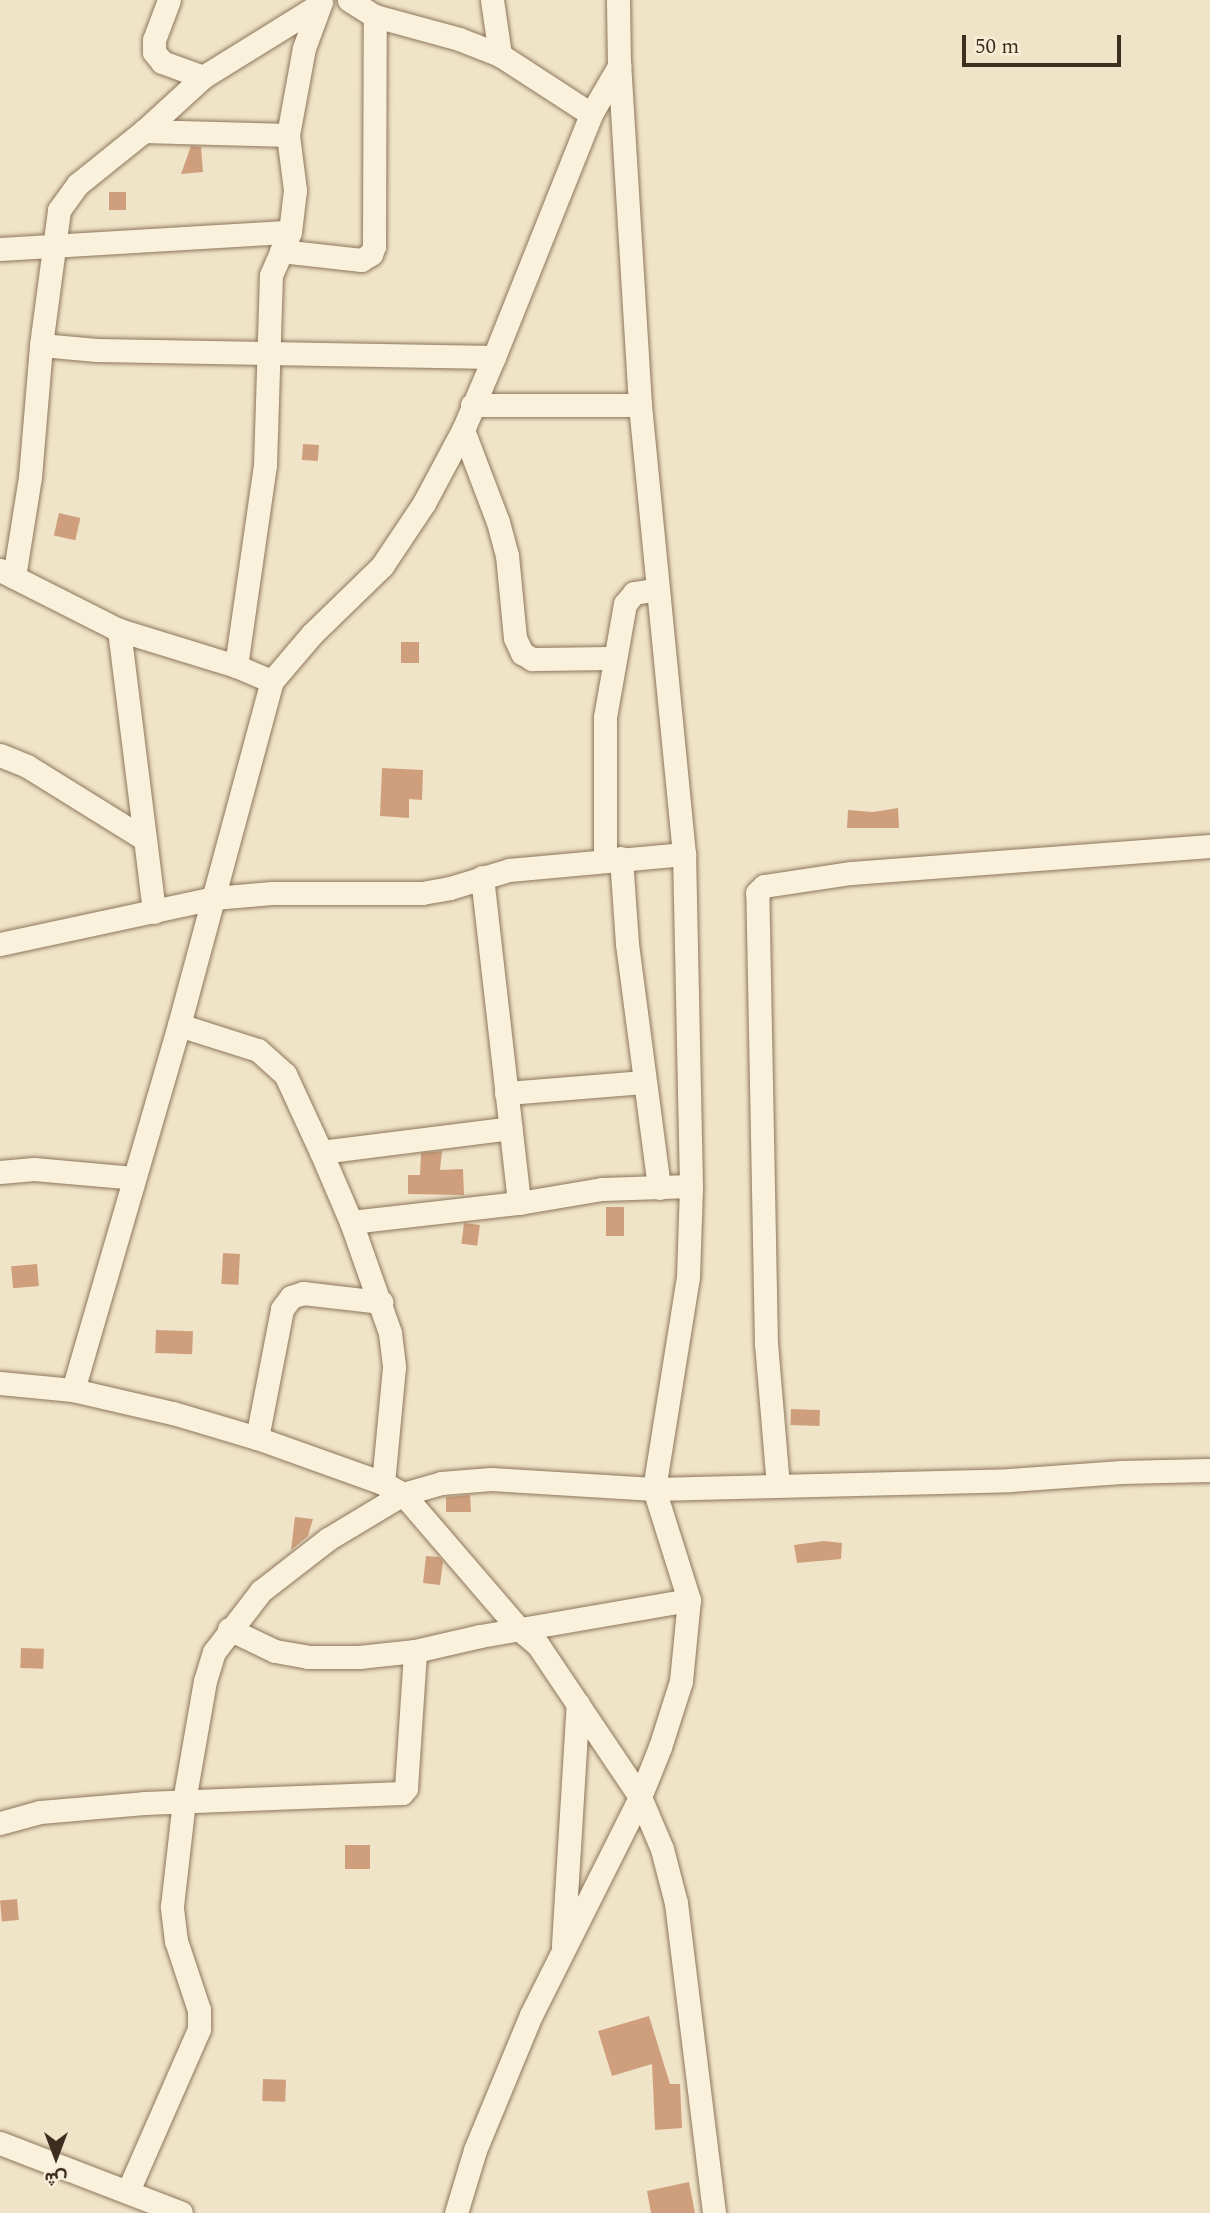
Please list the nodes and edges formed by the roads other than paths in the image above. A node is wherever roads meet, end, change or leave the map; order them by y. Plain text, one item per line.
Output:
1 (169, 0) edge
2 (349, 0) edge
3 (492, 0) edge
4 (618, 0) edge
5 (319, 3) edge
6 (375, 16) junction
7 (500, 55) junction
8 (618, 66) junction
9 (203, 77) junction
10 (591, 114) junction
11 (144, 131) junction
12 (288, 135) junction
13 (286, 241) junction
14 (53, 246) junction
15 (0, 249) edge
16 (41, 345) junction
17 (267, 355) junction
18 (494, 357) junction
19 (472, 405) junction
20 (640, 405) junction
21 (463, 430) junction
22 (7, 573) edge
23 (658, 589) junction
24 (118, 630) junction
25 (615, 658) junction
26 (236, 666) junction
27 (272, 681) junction
28 (0, 755) edge
29 (143, 838) junction
30 (1210, 846) edge
31 (684, 854) junction
32 (613, 858) junction
33 (482, 877) junction
34 (214, 898) junction
35 (154, 912) junction
36 (0, 944) edge
37 (179, 1025) junction
38 (642, 1082) junction
39 (506, 1093) junction
40 (510, 1128) junction
41 (321, 1152) junction
42 (0, 1172) edge
43 (134, 1178) junction
44 (691, 1186) junction
45 (659, 1188) junction
46 (519, 1203) junction
47 (351, 1222) junction
48 (381, 1302) junction
49 (0, 1383) edge
50 (73, 1391) junction
51 (257, 1438) junction
52 (1210, 1470) edge
53 (383, 1483) junction
54 (778, 1486) junction
55 (654, 1489) junction
56 (403, 1494) junction
57 (689, 1600) junction
58 (229, 1629) junction
59 (519, 1629) junction
60 (415, 1651) junction
61 (578, 1703) junction
62 (640, 1797) junction
63 (184, 1801) junction
64 (0, 1823) edge
65 (562, 1953) junction
66 (0, 2143) edge
67 (128, 2191) junction
68 (459, 2212) edge
69 (181, 2213) edge
70 (714, 2213) edge

1 - 9 street
2 - 6 street
3 - 7 street
4 - 8 street
5 - 9 street
5 - 12 street
6 - 7 street
6 - 13 street
7 - 10 street
8 - 10 street
8 - 20 street
9 - 11 street
10 - 18 street
11 - 12 street
11 - 14 street
12 - 13 street
13 - 14 street
13 - 17 street
14 - 15 street
14 - 16 street
16 - 17 street
16 - 22 street
17 - 18 street
17 - 26 street
18 - 19 street
19 - 20 street
19 - 21 street
20 - 23 street
21 - 25 street
21 - 27 street
22 - 24 street
23 - 25 street
23 - 31 street
24 - 26 street
24 - 29 street
25 - 32 street
26 - 27 street
27 - 34 street
28 - 29 street
29 - 35 street
30 - 54 street
31 - 32 street
31 - 44 street
32 - 33 street
32 - 38 street
33 - 34 street
33 - 39 street
34 - 35 street
34 - 37 street
35 - 36 street
37 - 41 street
37 - 43 street
38 - 39 street
38 - 45 street
39 - 40 street
40 - 41 street
40 - 46 street
41 - 47 street
42 - 43 street
43 - 50 street
44 - 45 street
44 - 55 street
45 - 46 street
46 - 47 street
47 - 48 street
48 - 51 street
48 - 53 street
49 - 50 street
50 - 51 street
51 - 53 street
52 - 54 street
53 - 56 street
54 - 55 street
55 - 56 street
55 - 57 street
56 - 58 street
56 - 59 street
57 - 59 street
57 - 62 street
58 - 60 street
58 - 63 street
59 - 60 street
59 - 61 street
60 - 63 street
61 - 62 street
61 - 65 street
62 - 65 street
62 - 70 street
63 - 64 street
63 - 67 street
65 - 68 street
66 - 67 street
67 - 69 street

